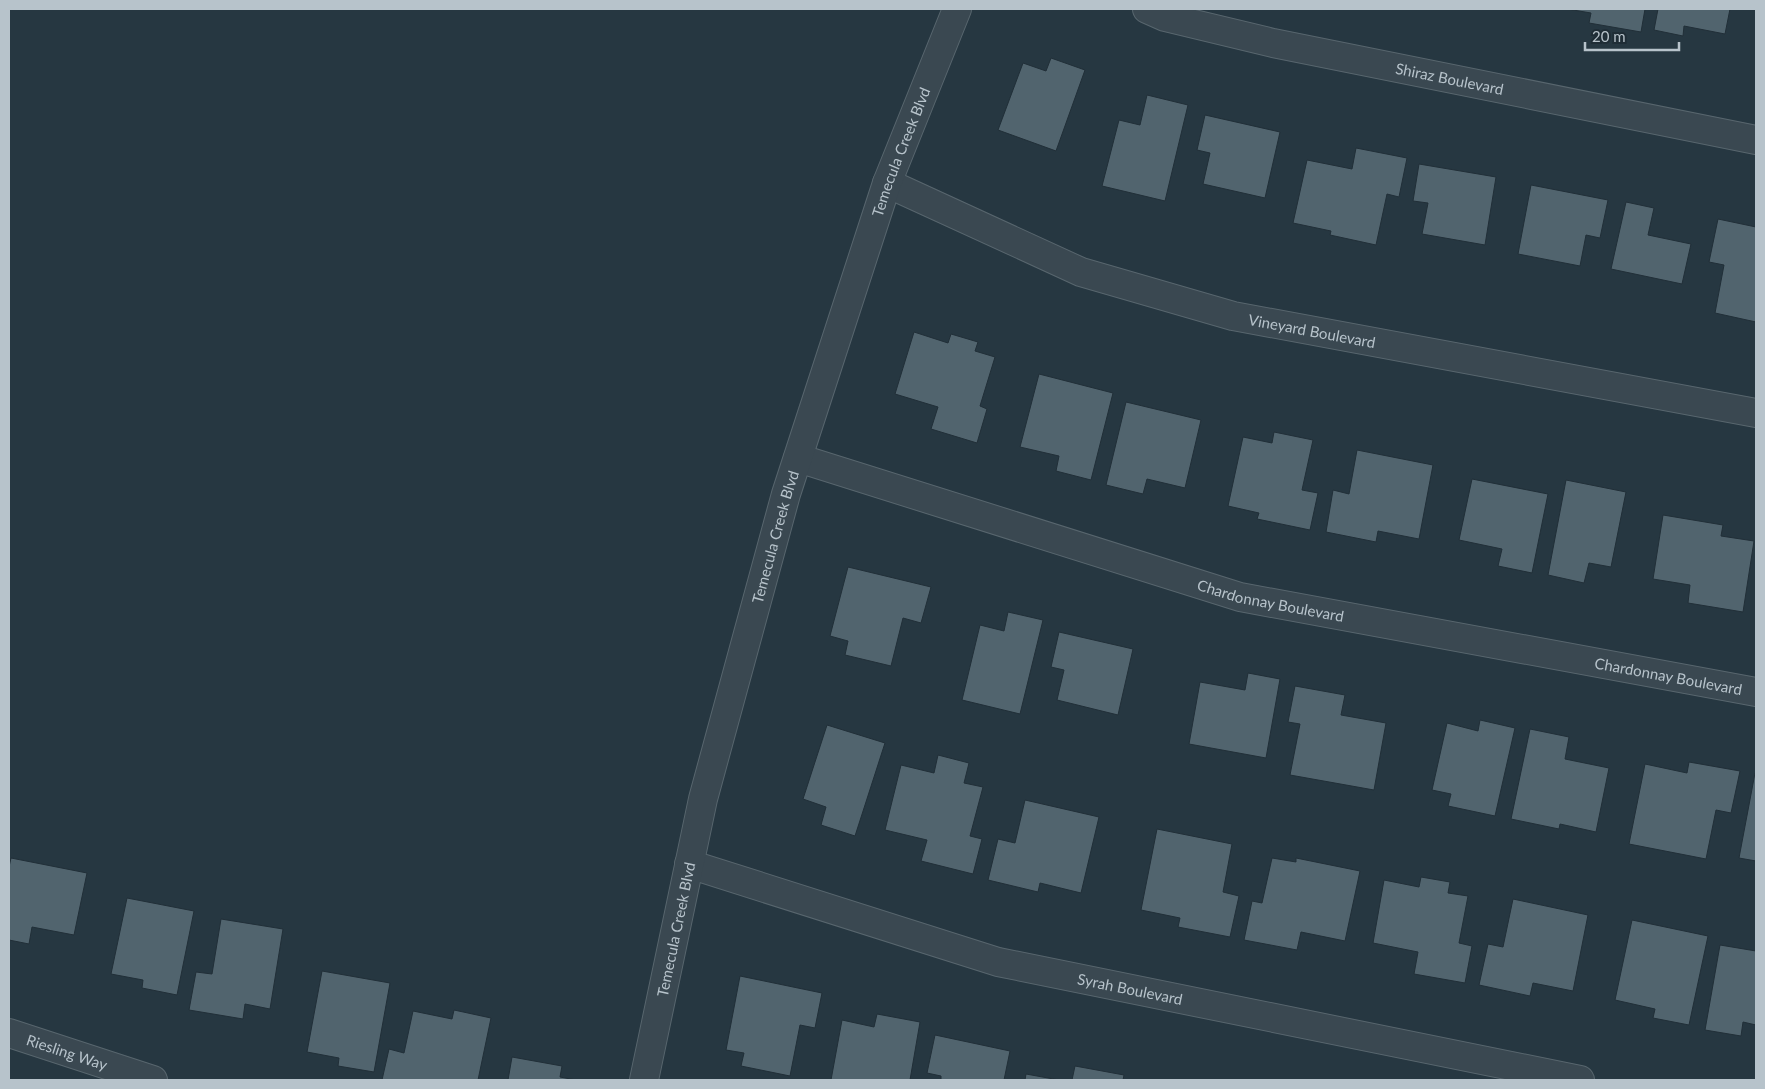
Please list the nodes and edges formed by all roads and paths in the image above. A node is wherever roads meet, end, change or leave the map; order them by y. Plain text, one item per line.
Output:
1 (956, 9) edge
2 (1147, 9) edge
3 (1756, 140) edge
4 (887, 183) junction
5 (1756, 413) edge
6 (798, 458) junction
7 (1756, 692) edge
8 (689, 864) junction
9 (9, 1033) edge
10 (153, 1080) edge
11 (644, 1080) edge
12 (1580, 1080) edge

1 - 4 street, Temecula Creek Blvd
2 - 3 street, Shiraz Boulevard
4 - 5 street, Vineyard Boulevard
4 - 6 street, Temecula Creek Blvd
6 - 7 street, Chardonnay Boulevard
6 - 8 street, Temecula Creek Blvd
8 - 11 street, Temecula Creek Blvd
8 - 12 street, Syrah Boulevard
9 - 10 street, Riesling Way

